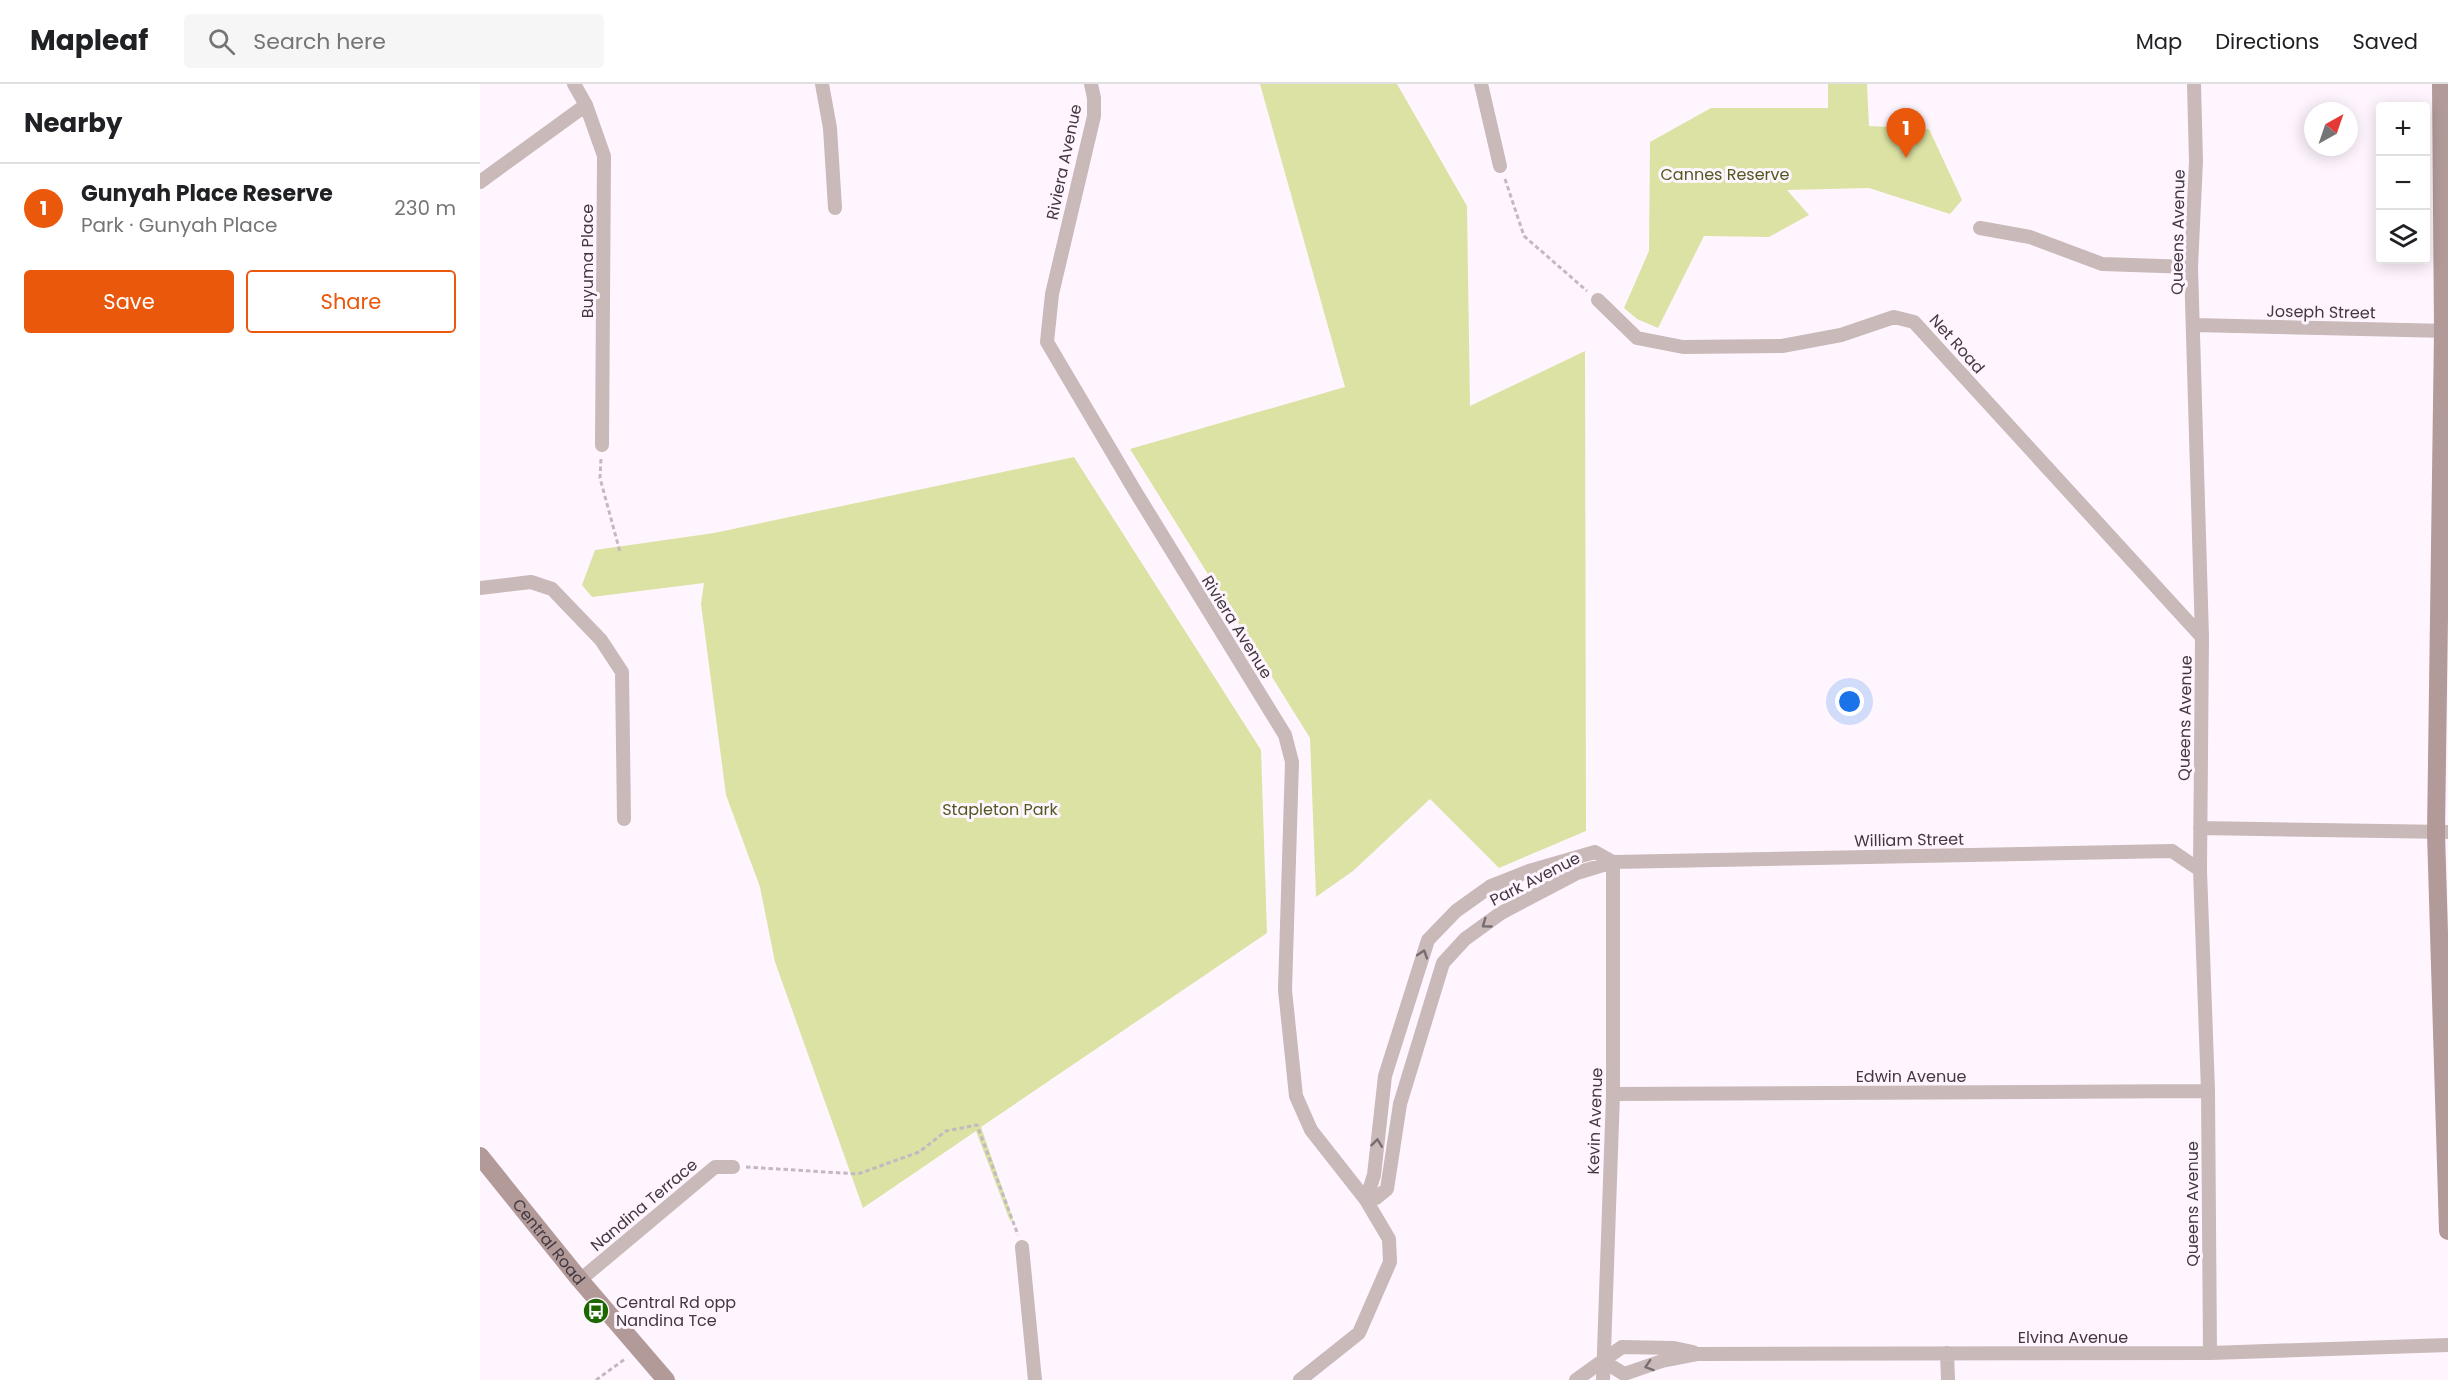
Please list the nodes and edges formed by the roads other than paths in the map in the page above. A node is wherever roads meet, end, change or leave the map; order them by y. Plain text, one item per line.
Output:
1 (574, 84) edge
2 (822, 84) edge
3 (1091, 84) edge
4 (1481, 84) edge
5 (2194, 84) edge
6 (2441, 84) edge
7 (586, 105) junction
8 (1500, 166) road end
9 (480, 182) edge
10 (835, 208) dead end
11 (1980, 228) dead end
12 (2191, 267) junction
13 (1598, 300) road end
14 (2194, 325) junction
15 (2446, 331) edge
16 (602, 445) road end
17 (480, 588) edge
18 (2202, 637) junction
19 (624, 819) dead end
20 (2200, 828) junction
21 (2442, 832) edge
22 (1613, 862) junction
23 (2200, 870) junction
24 (2208, 1091) junction
25 (1613, 1094) junction
26 (480, 1156) edge
27 (733, 1167) road end
28 (1366, 1200) junction
29 (2448, 1231) edge
30 (1022, 1247) road end
31 (580, 1280) junction
32 (2448, 1345) edge
33 (1947, 1353) junction
34 (2210, 1353) junction
35 (1698, 1354) junction
36 (1603, 1361) junction
37 (666, 1380) edge
38 (1035, 1380) edge
39 (1300, 1380) edge
40 (1576, 1380) edge
41 (1603, 1380) edge
42 (1948, 1380) edge

1 - 7 street, Buyuma Place
2 - 10 street
3 - 28 street, Riviera Avenue
4 - 8 street
5 - 12 street, Queens Avenue
6 - 15 street
7 - 9 street
7 - 16 street, Buyuma Place
11 - 12 street
12 - 14 street, Queens Avenue
13 - 18 street, Net Road
14 - 15 street, Joseph Street
14 - 18 street, Queens Avenue
15 - 21 street
17 - 19 street
18 - 20 street, Queens Avenue
20 - 21 street
20 - 23 street, Queens Avenue
21 - 29 street
22 - 23 street, William Street
22 - 25 street, Kevin Avenue
22 -> 28 street, Park Avenue
28 -> 22 street, Park Avenue
23 - 24 street, Queens Avenue
24 - 25 street, Edwin Avenue
24 - 34 street, Queens Avenue
25 - 36 street, Kevin Avenue
26 - 31 street, Central Road
27 - 31 street, Nandina Terrace
28 - 39 street
30 - 38 street
31 - 37 street, Central Road
32 - 34 street, Elvina Avenue
33 - 34 street, Elvina Avenue
33 - 35 street, Elvina Avenue
33 - 42 street
35 - 36 street, Elvina Avenue
35 -> 36 street, Elvina Avenue
36 - 40 street, Elvina Avenue
36 - 41 street, Kevin Avenue

